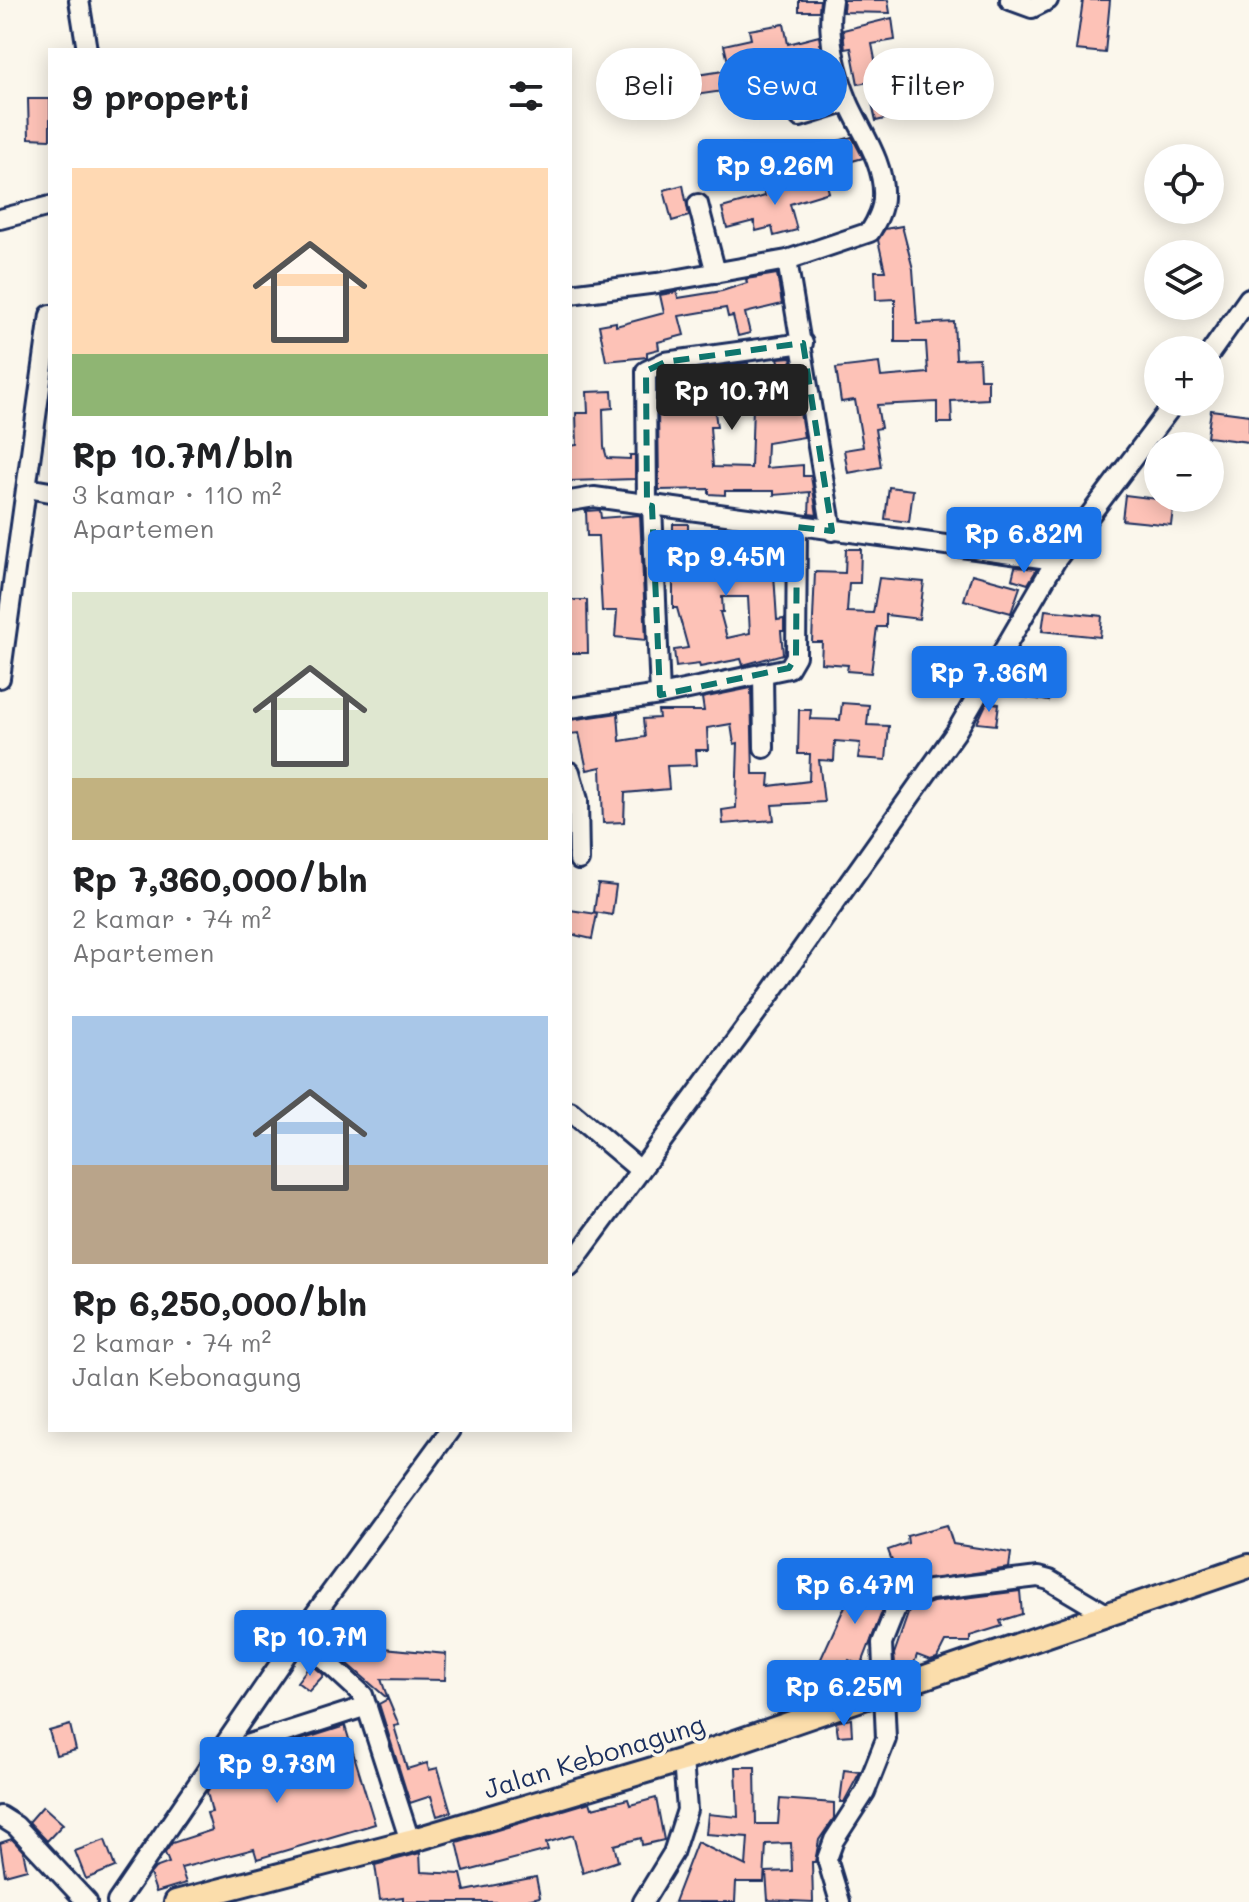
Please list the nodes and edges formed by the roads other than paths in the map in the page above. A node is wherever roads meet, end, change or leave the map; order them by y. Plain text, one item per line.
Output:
1 (79, 0) edge
2 (832, 0) edge
3 (1010, 0) edge
4 (1048, 0) edge
5 (87, 48) edge
6 (848, 102) joint
7 (698, 204) dead end
8 (48, 207) edge
9 (0, 219) edge
10 (787, 260) junction
11 (716, 273) junction
12 (572, 294) edge
13 (1249, 298) edge
14 (48, 330) edge
15 (1222, 336) edge
16 (803, 343) junction
17 (1164, 416) edge
18 (27, 488) junction
19 (48, 492) edge
20 (572, 501) edge
21 (650, 505) junction
22 (797, 527) junction
23 (832, 531) junction
24 (1056, 560) junction
25 (763, 673) junction
26 (0, 678) edge
27 (660, 695) junction
28 (572, 708) edge
29 (764, 748) dead end
30 (572, 779) edge
31 (579, 860) dead end
32 (572, 1113) edge
33 (640, 1170) junction
34 (572, 1263) edge
35 (449, 1432) edge
36 (1249, 1566) edge
37 (1108, 1615) junction
38 (299, 1636) junction
39 (886, 1691) junction
40 (367, 1706) junction
41 (218, 1754) junction
42 (683, 1760) junction
43 (0, 1816) edge
44 (410, 1841) junction
45 (87, 1902) edge
46 (117, 1902) edge
47 (176, 1902) edge
48 (643, 1902) edge
49 (840, 1902) edge

1 - 5 street
2 - 6 street
3 - 4 street
6 - 10 street
7 - 11 street
8 - 9 street
10 - 11 street
10 - 16 street
11 - 12 street
13 - 15 street
14 - 18 street
16 - 21 street
16 - 23 street
17 - 24 street
18 - 19 street
18 - 26 street
20 - 21 street
21 - 22 street
21 - 27 street
22 - 23 street
22 - 25 street
23 - 24 street
24 - 33 street
25 - 27 street
25 - 29 street
27 - 28 street
30 - 31 street
32 - 33 street
33 - 34 street
35 - 38 street
36 - 37 main road, Jalan Kebonagung
37 - 39 main road, Jalan Kebonagung
37 - 39 street
38 - 40 street
38 - 41 street
39 - 42 main road, Jalan Kebonagung
39 - 49 street
40 - 41 street
40 - 44 street
41 - 46 street
42 - 44 main road, Jalan Kebonagung
42 - 48 street
43 - 45 street
44 - 47 main road, Jalan Kebonagung

